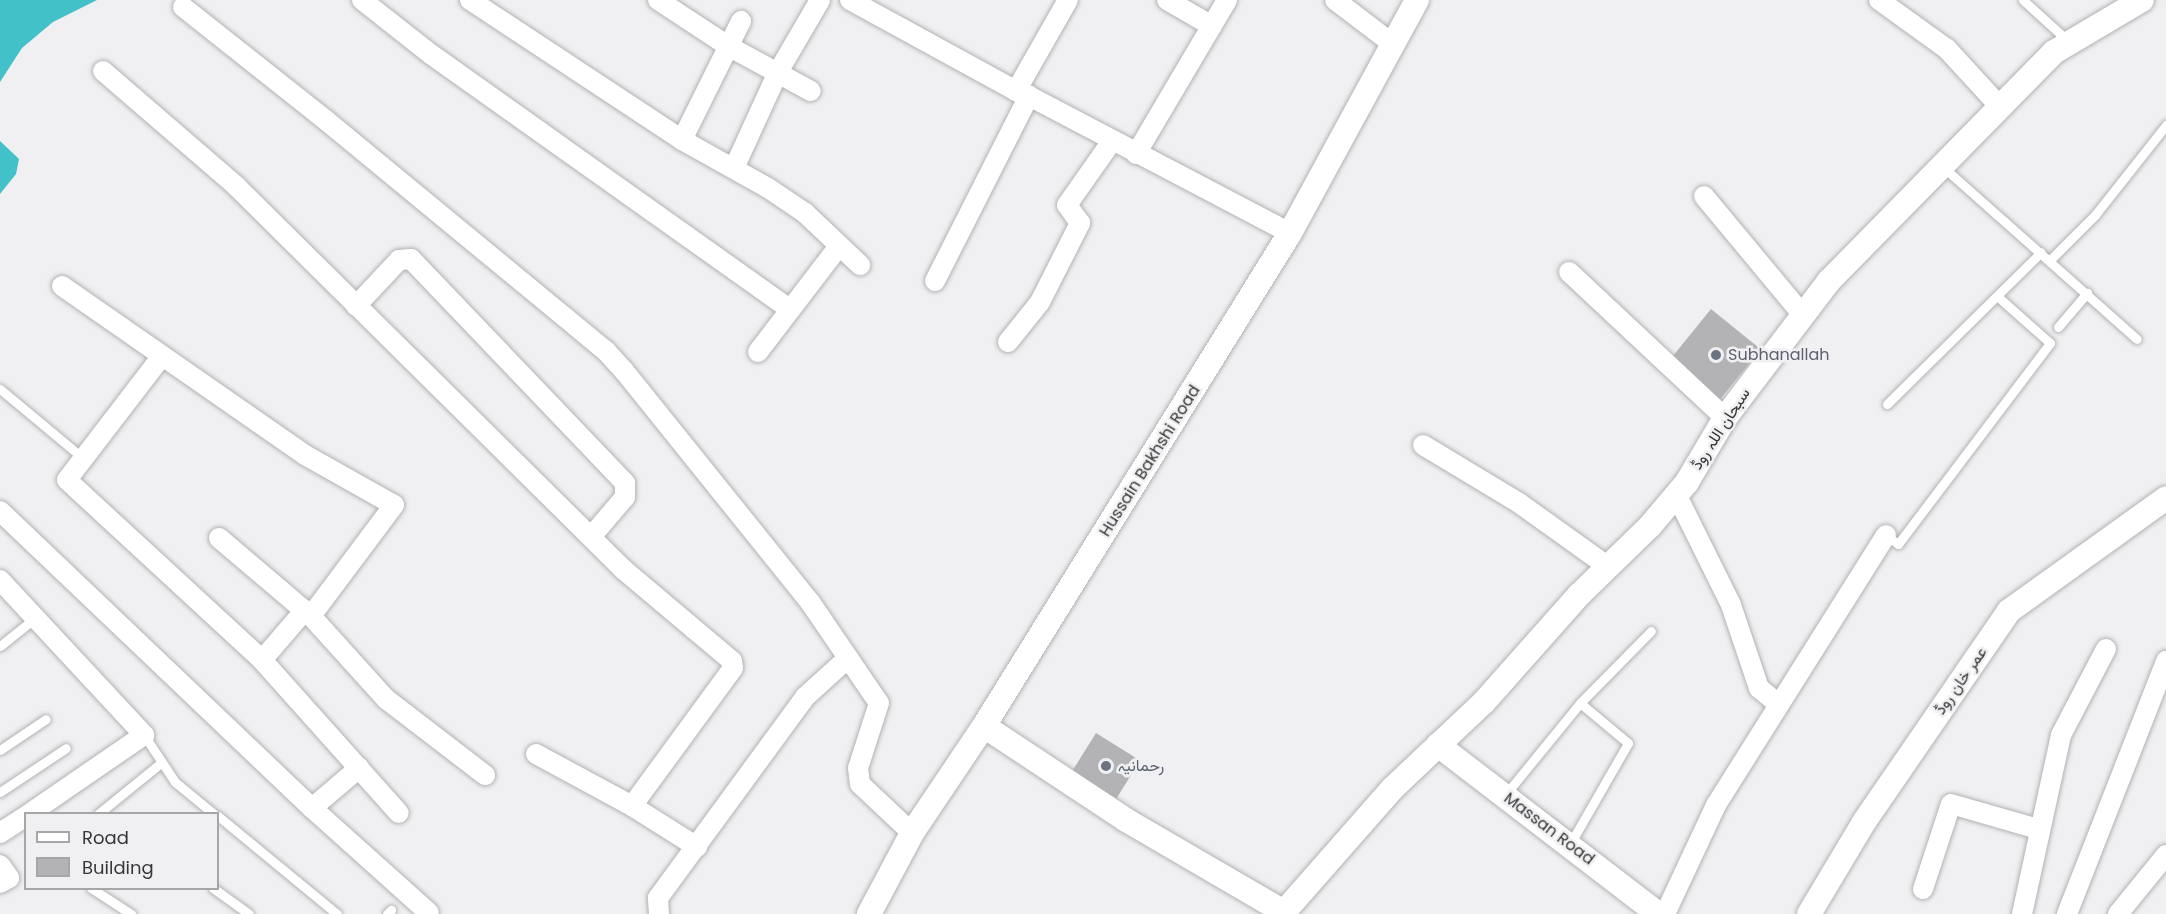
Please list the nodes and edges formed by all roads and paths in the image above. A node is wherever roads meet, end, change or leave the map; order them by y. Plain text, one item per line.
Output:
1 (362, 0) edge
2 (470, 0) edge
3 (658, 0) edge
4 (820, 0) edge
5 (850, 0) edge
6 (1068, 0) edge
7 (1167, 0) edge
8 (1227, 0) edge
9 (1335, 0) edge
10 (1417, 0) edge
11 (1879, 0) edge
12 (2023, 0) edge
13 (2132, 2) edge
14 (183, 7) dead end
15 (741, 21) dead end
16 (1212, 26) junction
17 (2070, 43) junction
18 (1394, 45) junction
19 (728, 46) junction
20 (103, 71) dead end
21 (778, 72) junction
22 (811, 91) dead end
23 (1023, 94) junction
24 (2001, 108) junction
25 (2166, 125) edge
26 (682, 140) junction
27 (1112, 141) junction
28 (1136, 154) junction
29 (735, 166) junction
30 (1943, 167) junction
31 (1704, 196) dead end
32 (1290, 233) junction
33 (839, 246) junction
34 (2041, 252) junction
35 (2050, 260) junction
36 (860, 265) dead end
37 (1569, 272) dead end
38 (935, 281) dead end
39 (62, 286) dead end
40 (2087, 293) junction
41 (1997, 296) junction
42 (356, 306) junction
43 (788, 308) junction
44 (1802, 314) junction
45 (2058, 327) dead end
46 (2138, 339) dead end
47 (1008, 342) dead end
48 (758, 352) dead end
49 (162, 356) junction
50 (0, 389) edge
51 (1887, 404) dead end
52 (1725, 418) junction
53 (1423, 445) dead end
54 (84, 459) junction
55 (1676, 494) junction
56 (2166, 498) edge
57 (1, 515) edge
58 (1886, 535) joint
59 (591, 537) junction
60 (219, 538) dead end
61 (1606, 566) junction
62 (0, 580) edge
63 (308, 613) junction
64 (35, 618) junction
65 (1651, 631) dead end
66 (0, 646) edge
67 (2106, 649) dead end
68 (848, 658) junction
69 (262, 660) junction
70 (2166, 661) edge
71 (1580, 703) junction
72 (1779, 705) junction
73 (46, 719) dead end
74 (984, 726) junction
75 (144, 735) junction
76 (1438, 745) junction
77 (66, 748) dead end
78 (0, 750) edge
79 (536, 754) dead end
80 (162, 762) junction
81 (359, 768) junction
82 (485, 775) dead end
83 (0, 792) edge
84 (1505, 795) junction
85 (632, 806) junction
86 (312, 808) junction
87 (30, 812) edge
88 (104, 812) edge
89 (212, 812) edge
90 (399, 813) dead end
91 (24, 817) edge
92 (219, 817) edge
93 (2038, 829) junction
94 (0, 833) edge
95 (912, 833) junction
96 (1570, 844) junction
97 (697, 847) junction
98 (2166, 855) edge
99 (0, 865) edge
100 (0, 883) edge
101 (1923, 889) dead end
102 (94, 890) edge
103 (216, 890) edge
104 (429, 913) edge
105 (1284, 913) edge
106 (131, 914) edge
107 (249, 914) edge
108 (337, 914) edge
109 (659, 914) edge
110 (869, 914) edge
111 (1658, 914) edge
112 (1665, 914) edge
113 (1809, 914) edge
114 (2022, 914) edge
115 (2067, 914) edge
116 (2118, 914) edge

1 - 43 street
2 - 26 street
3 - 19 street
4 - 21 street
5 - 23 street
6 - 23 street
7 - 16 street
8 - 16 street
9 - 18 street
10 - 18 street, Hussain Bakhshi Road
11 - 24 street
12 - 17 lane
13 - 17 street, سبحان اللہ روڈ
14 - 68 street
15 - 19 street
16 - 28 street
17 - 24 street, سبحان اللہ روڈ
18 - 32 street, Hussain Bakhshi Road
19 - 21 street
19 - 26 street
20 - 42 street
21 - 22 street
21 - 29 street
23 - 27 street
23 - 38 street
24 - 30 street, سبحان اللہ روڈ
25 - 35 lane
26 - 29 street
27 - 28 street
27 - 47 street
28 - 32 street
29 - 33 street
30 - 34 lane
30 - 44 street, سبحان اللہ روڈ
31 - 44 street
32 - 74 street, Hussain Bakhshi Road
33 - 36 street
33 - 43 street
34 - 35 lane
34 - 41 lane
35 - 40 lane
37 - 52 street
39 - 49 street
40 - 45 lane
40 - 46 lane
41 - 51 lane
41 - 58 lane
42 - 59 street
42 - 59 street
43 - 48 street
44 - 52 street, سبحان اللہ روڈ
49 - 54 street
49 - 63 street
50 - 54 lane
52 - 55 street, سبحان اللہ روڈ
53 - 61 street
54 - 69 street
55 - 61 street, سبحان اللہ روڈ
55 - 72 street
56 - 113 street, عمر خان روڈ
57 - 86 street
58 - 72 street
59 - 85 street
60 - 63 street
61 - 76 street, سبحان اللہ روڈ
62 - 64 street
63 - 69 street
63 - 82 street
64 - 66 lane
64 - 75 street
65 - 71 lane
67 - 93 street
68 - 95 street
68 - 97 street
69 - 81 street
70 - 115 street
71 - 84 lane
71 - 96 lane
72 - 112 street
73 - 78 lane
74 - 95 street, Hussain Bakhshi Road
74 - 105 street
75 - 80 lane
75 - 87 street
76 - 84 street, Massan Road
76 - 105 street, سبحان اللہ روڈ
77 - 83 lane
79 - 85 street
80 - 88 lane
80 - 89 lane
81 - 86 street
81 - 90 street
84 - 96 street, Massan Road
85 - 97 street
86 - 104 street
91 - 94 street
92 - 108 lane
93 - 101 street
93 - 114 street
95 - 110 street, Hussain Bakhshi Road
96 - 111 street, Massan Road
97 - 109 street
98 - 116 street
99 - 100 street
102 - 106 lane
103 - 107 lane

